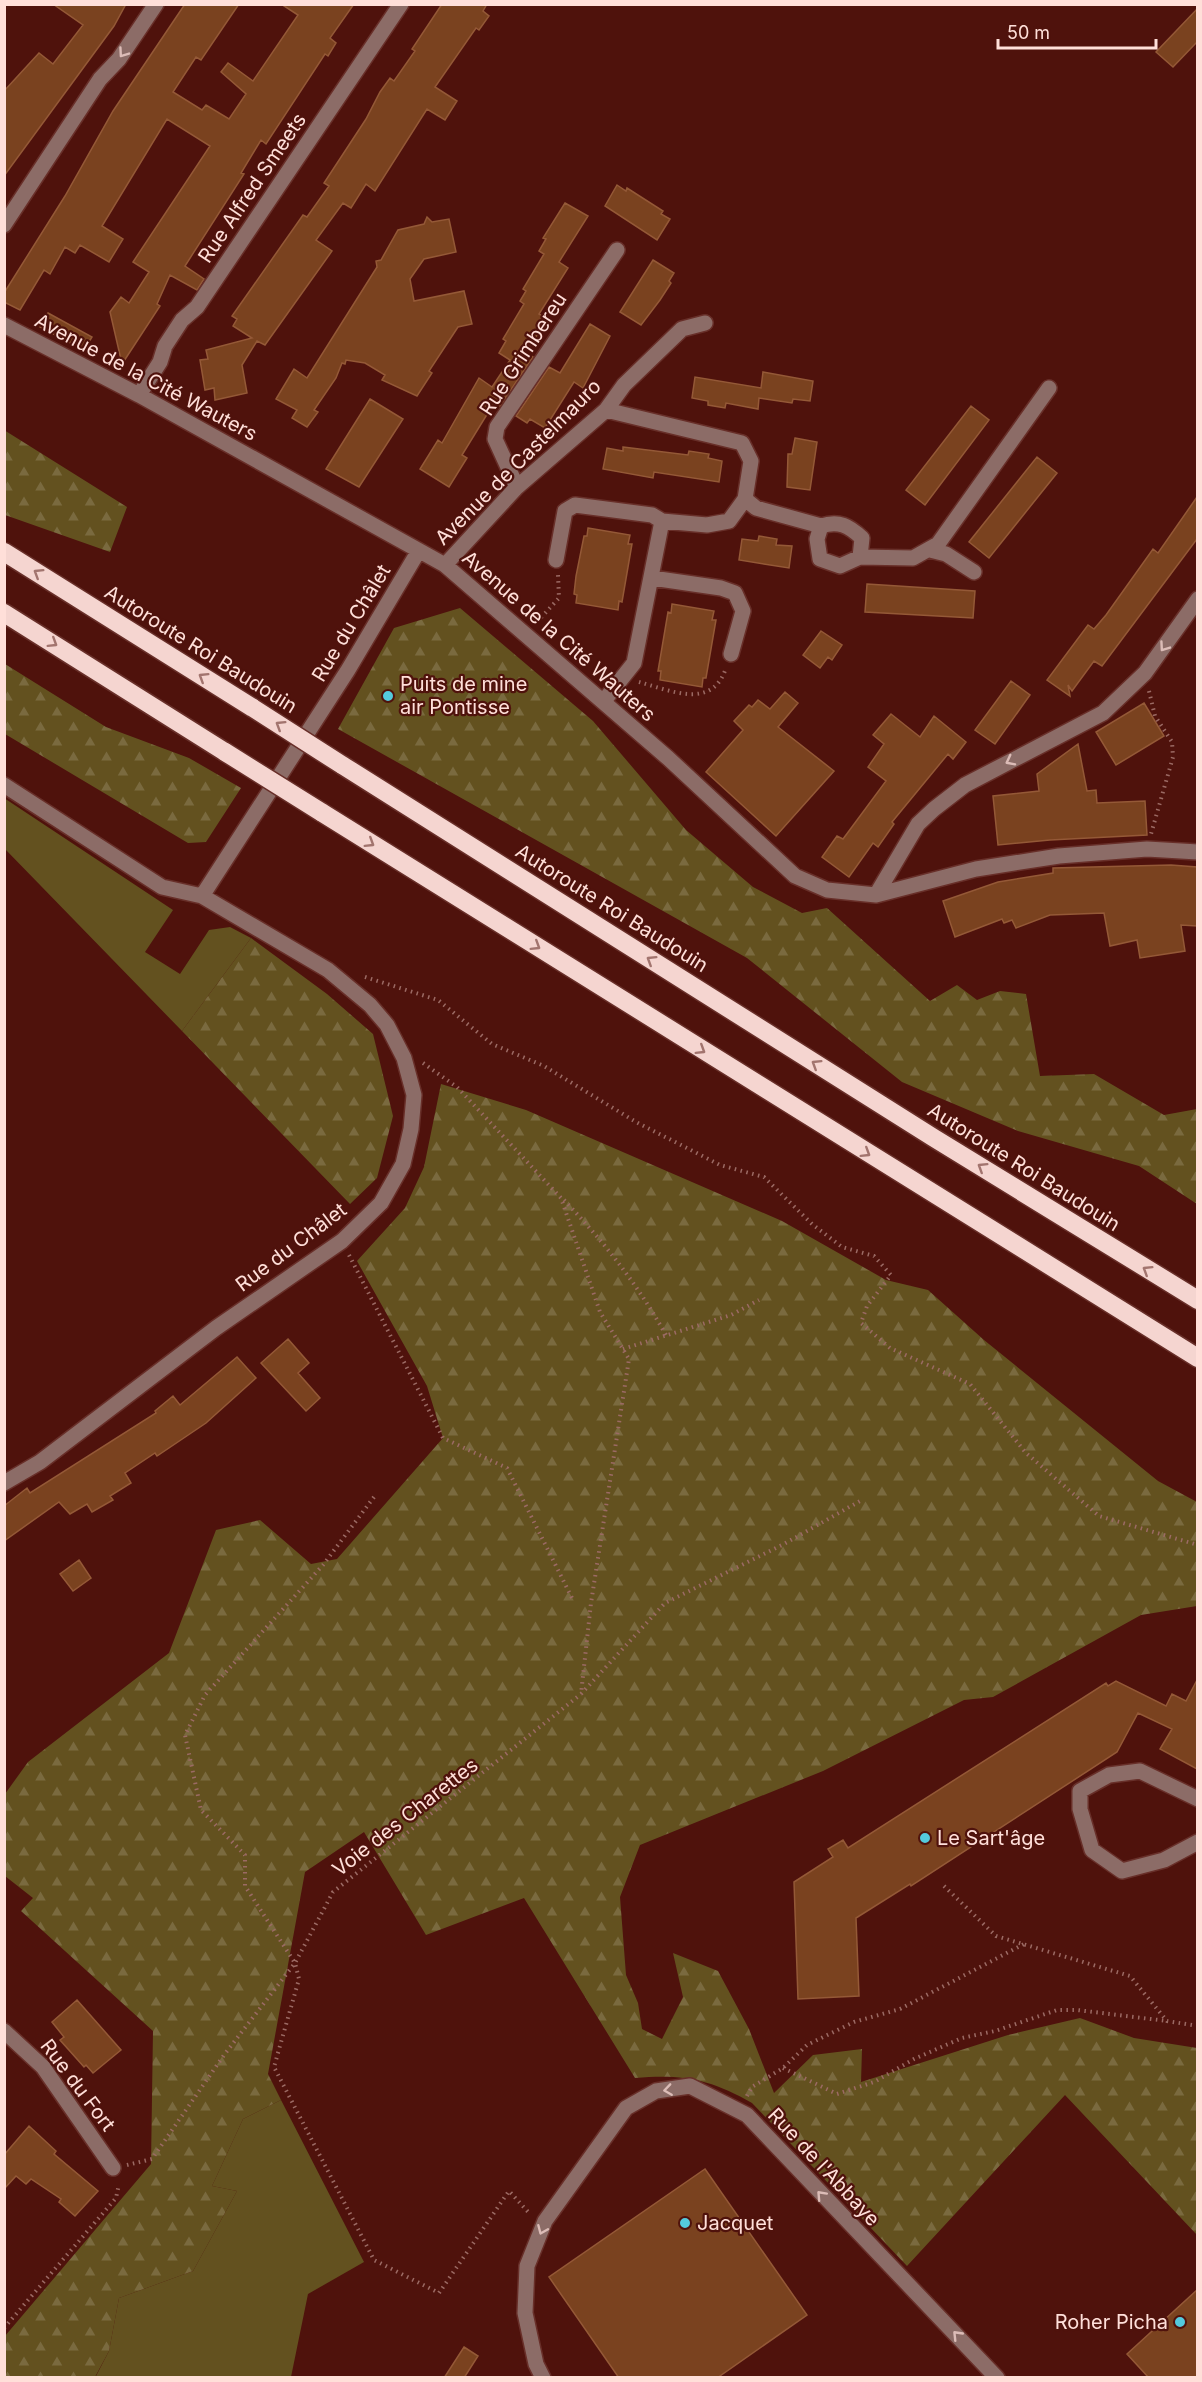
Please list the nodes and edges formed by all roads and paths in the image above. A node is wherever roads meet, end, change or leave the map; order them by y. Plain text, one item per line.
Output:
1 (156, 4) edge
2 (401, 4) edge
3 (4, 225) edge
4 (617, 250) dead end
5 (705, 324) dead end
6 (4, 325) edge
7 (1049, 388) dead end
8 (139, 394) junction
9 (606, 410) junction
10 (517, 487) junction
11 (745, 499) junction
12 (662, 521) junction
13 (821, 526) junction
14 (930, 550) junction
15 (4, 552) edge
16 (418, 552) junction
17 (860, 557) junction
18 (556, 560) joint
19 (445, 565) junction
20 (974, 572) dead end
21 (652, 578) junction
22 (1197, 599) edge
23 (4, 613) edge
24 (526, 634) junction
25 (731, 654) joint
26 (627, 672) junction
27 (1145, 673) junction
28 (603, 702) junction
29 (4, 785) edge
30 (1147, 849) junction
31 (1197, 852) edge
32 (876, 895) junction
33 (202, 896) junction
34 (362, 977) dead end
35 (404, 1058) junction
36 (561, 1197) junction
37 (342, 1241) junction
38 (759, 1300) dead end
39 (1197, 1300) edge
40 (667, 1336) junction
41 (623, 1349) junction
42 (1197, 1358) edge
43 (4, 1483) edge
44 (374, 1497) dead end
45 (860, 1502) dead end
46 (1197, 1545) edge
47 (573, 1600) dead end
48 (581, 1694) junction
49 (1197, 1798) edge
50 (1197, 1842) edge
51 (944, 1886) dead end
52 (1024, 1944) junction
53 (295, 1963) junction
54 (1167, 2022) junction
55 (1197, 2026) edge
56 (4, 2031) edge
57 (783, 2068) junction
58 (738, 2111) junction
59 (113, 2168) junction
60 (543, 2228) junction
61 (4, 2328) edge
62 (543, 2378) edge
63 (997, 2378) edge

1 -> 3 street
2 - 8 street, Rue Alfred Smeets
4 - 10 street, Rue Grimbereu
5 - 9 street, Avenue de Castelmauro
6 - 8 street, Avenue de la Cité Wauters
7 - 14 street
8 - 16 street, Avenue de la Cité Wauters
9 - 10 street, Avenue de Castelmauro
9 - 11 street
10 - 19 street, Avenue de Castelmauro
11 - 12 street
11 - 13 street
12 - 18 street
12 - 21 street
13 - 17 street
13 - 17 street
14 - 17 street
14 - 20 street
39 -> 15 highway, Autoroute Roi Baudouin, bridge
16 - 19 street, Avenue de la Cité Wauters
16 - 33 street, Rue du Châlet
18 - 24 path
19 - 24 street, Avenue de la Cité Wauters
21 - 25 street
21 - 26 street
22 -> 27 street
23 -> 42 highway, bridge
24 - 28 street, Avenue de la Cité Wauters
25 - 26 path
26 - 28 street
27 - 30 path
27 -> 32 street
28 - 32 street, Avenue de la Cité Wauters
29 - 33 street, Rue du Châlet
30 - 31 street
30 - 32 street
33 - 35 street, Rue du Châlet
34 - 46 path
35 - 36 path
35 - 37 street, Rue du Châlet
36 - 40 path
36 - 41 path
37 - 43 street, Rue du Châlet
37 - 47 path
38 - 40 path
40 - 41 path
41 - 48 path
44 - 53 path
45 - 48 path, Voie des Charettes
48 - 53 path, Voie des Charettes
49 - 50 street
51 - 52 path
52 - 54 path
52 - 57 path
53 - 59 path, Voie des Charettes
53 - 60 path
54 - 55 path
54 - 57 path
56 - 59 street, Rue du Fort
57 - 58 path
58 -> 60 street, Rue de l'Abbaye
63 -> 58 street, Rue de l'Abbaye
59 - 61 path
60 -> 62 street, Rue de l'Abbaye

